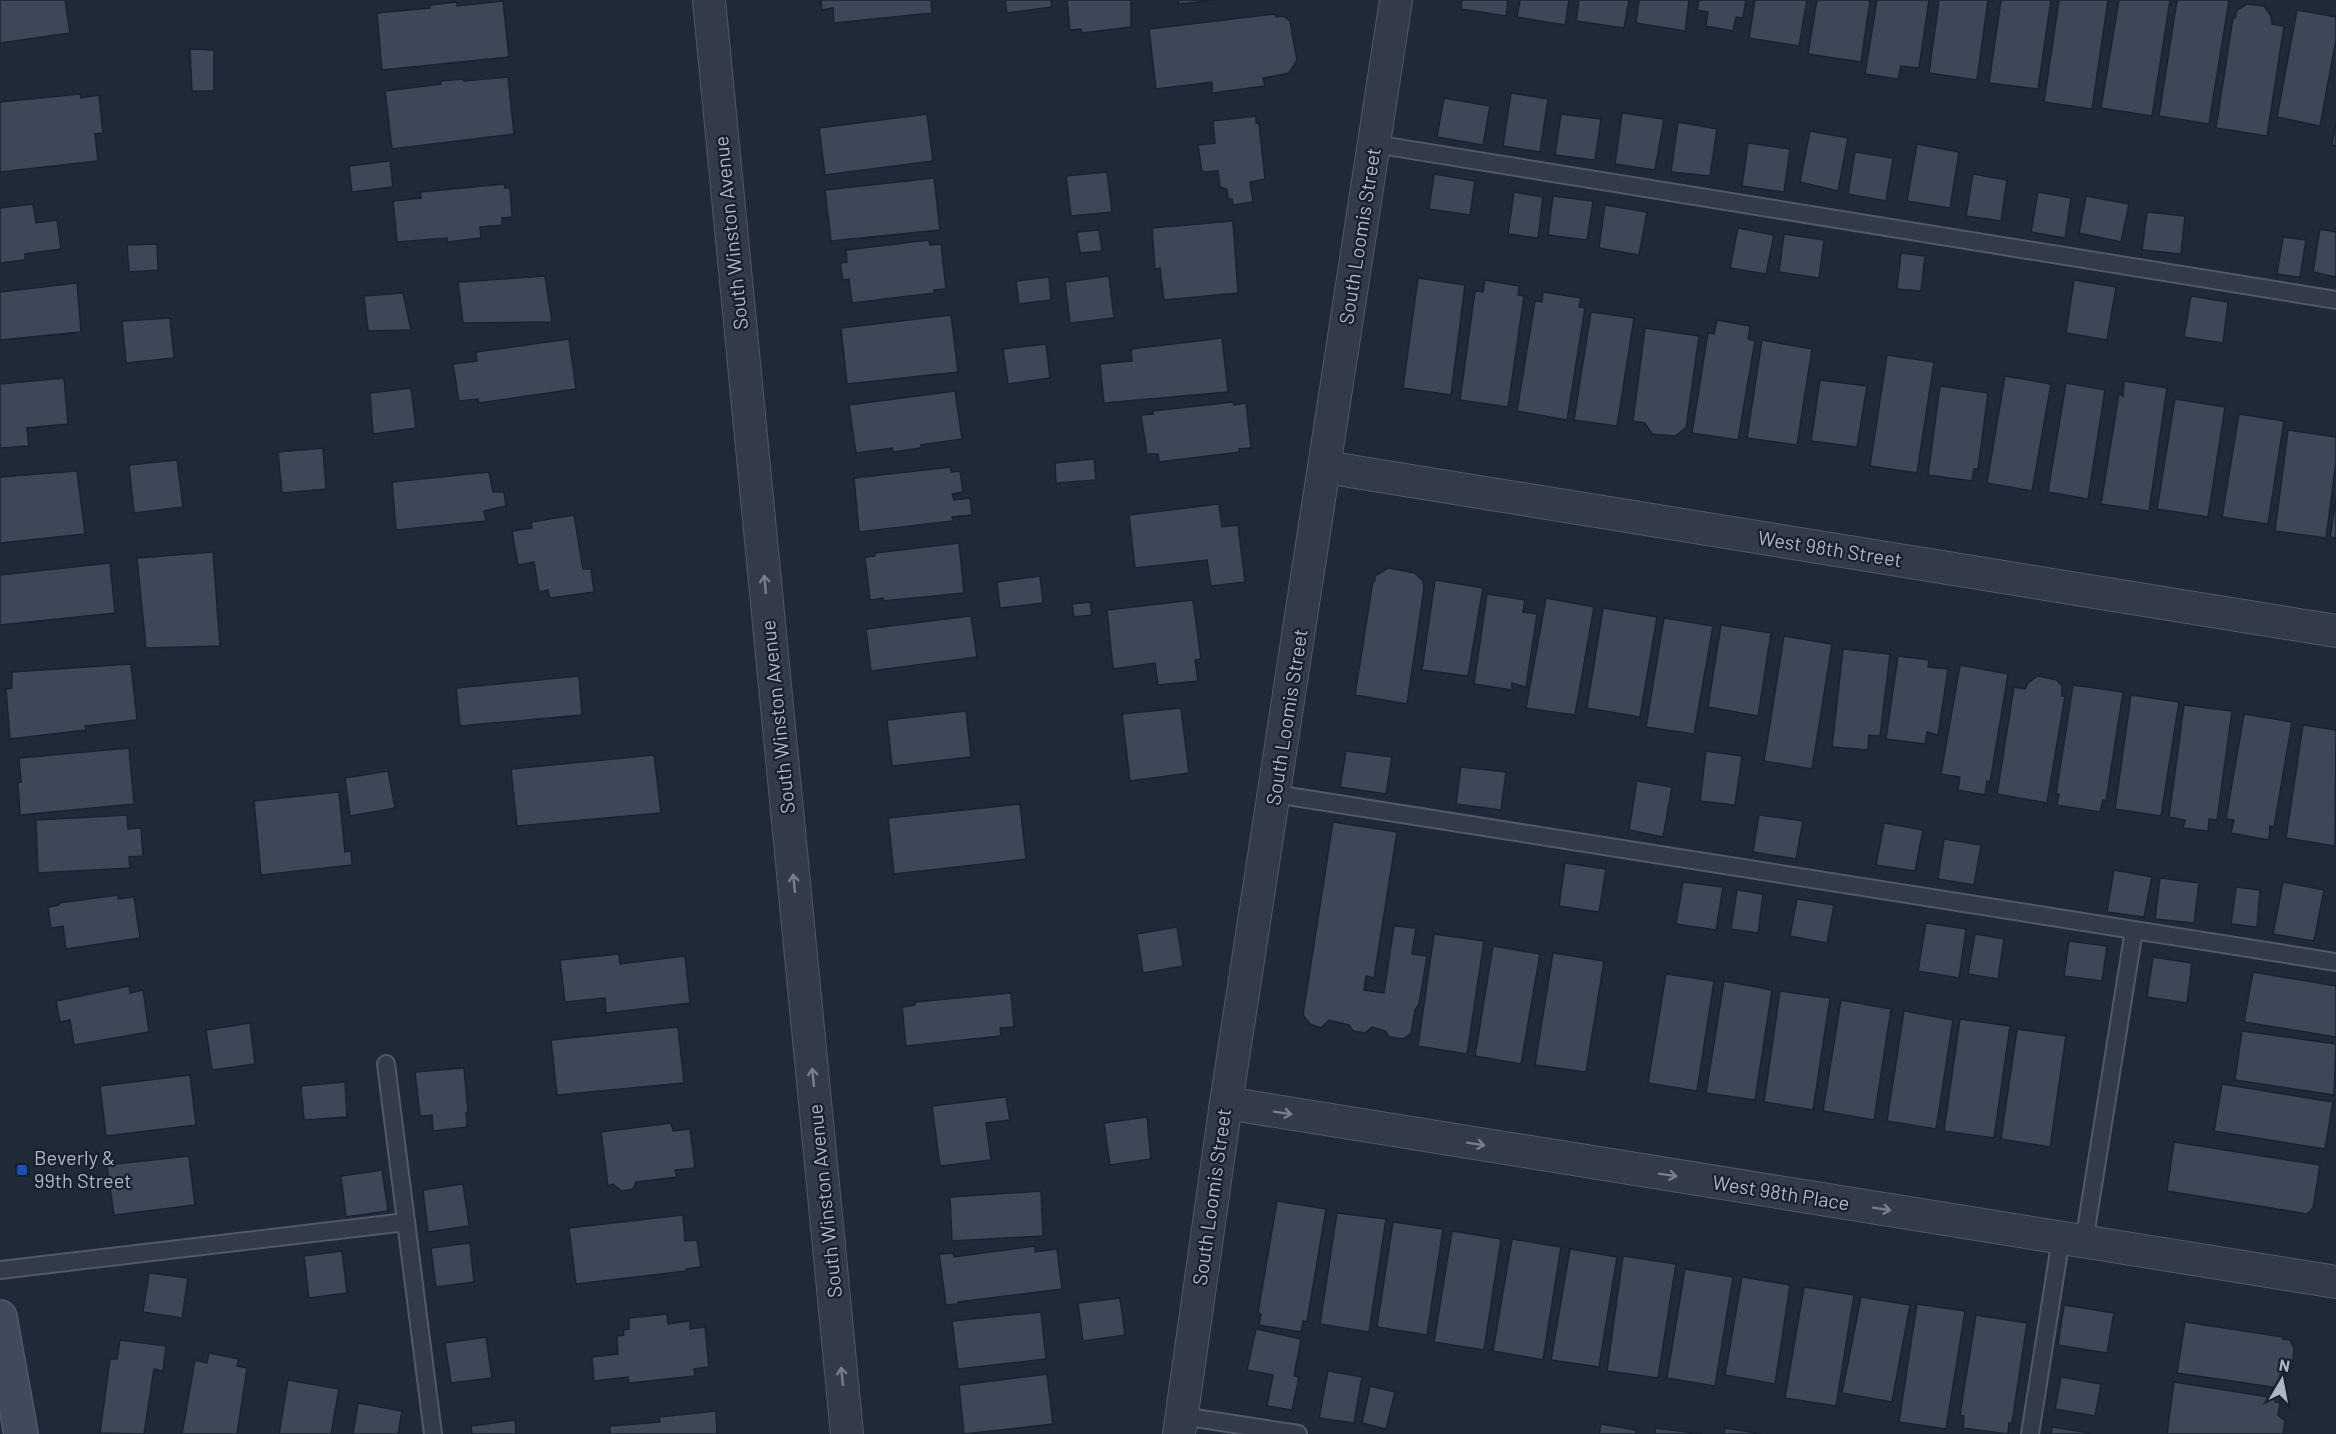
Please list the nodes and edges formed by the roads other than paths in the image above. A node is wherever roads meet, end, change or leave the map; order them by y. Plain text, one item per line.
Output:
1 (709, 0) edge
2 (1396, 0) edge
3 (1374, 144) junction
4 (2336, 300) edge
5 (1325, 467) junction
6 (2336, 631) edge
7 (1275, 794) junction
8 (2134, 930) junction
9 (2336, 962) edge
10 (386, 1064) dead end
11 (1226, 1103) junction
12 (406, 1222) junction
13 (2073, 1240) junction
14 (0, 1270) edge
15 (2336, 1282) edge
16 (0, 1317) edge
17 (1180, 1425) edge
18 (21, 1434) edge
19 (433, 1434) edge
20 (847, 1434) edge
21 (1298, 1434) edge
22 (2030, 1434) edge

20 -> 1 street, South Winston Avenue
2 - 3 street, South Loomis Street
3 - 4 lane
3 - 5 street, South Loomis Street
5 - 6 street, West 98th Street
5 - 7 street, South Loomis Street
7 - 8 lane
7 - 11 street, South Loomis Street
8 - 9 lane
8 - 13 lane
10 - 12 lane
11 -> 13 street, West 98th Place
11 - 17 street, South Loomis Street
12 - 14 lane
12 - 19 lane
13 - 15 street, West 98th Place
13 - 22 lane
16 - 18 main road
17 - 21 lane

